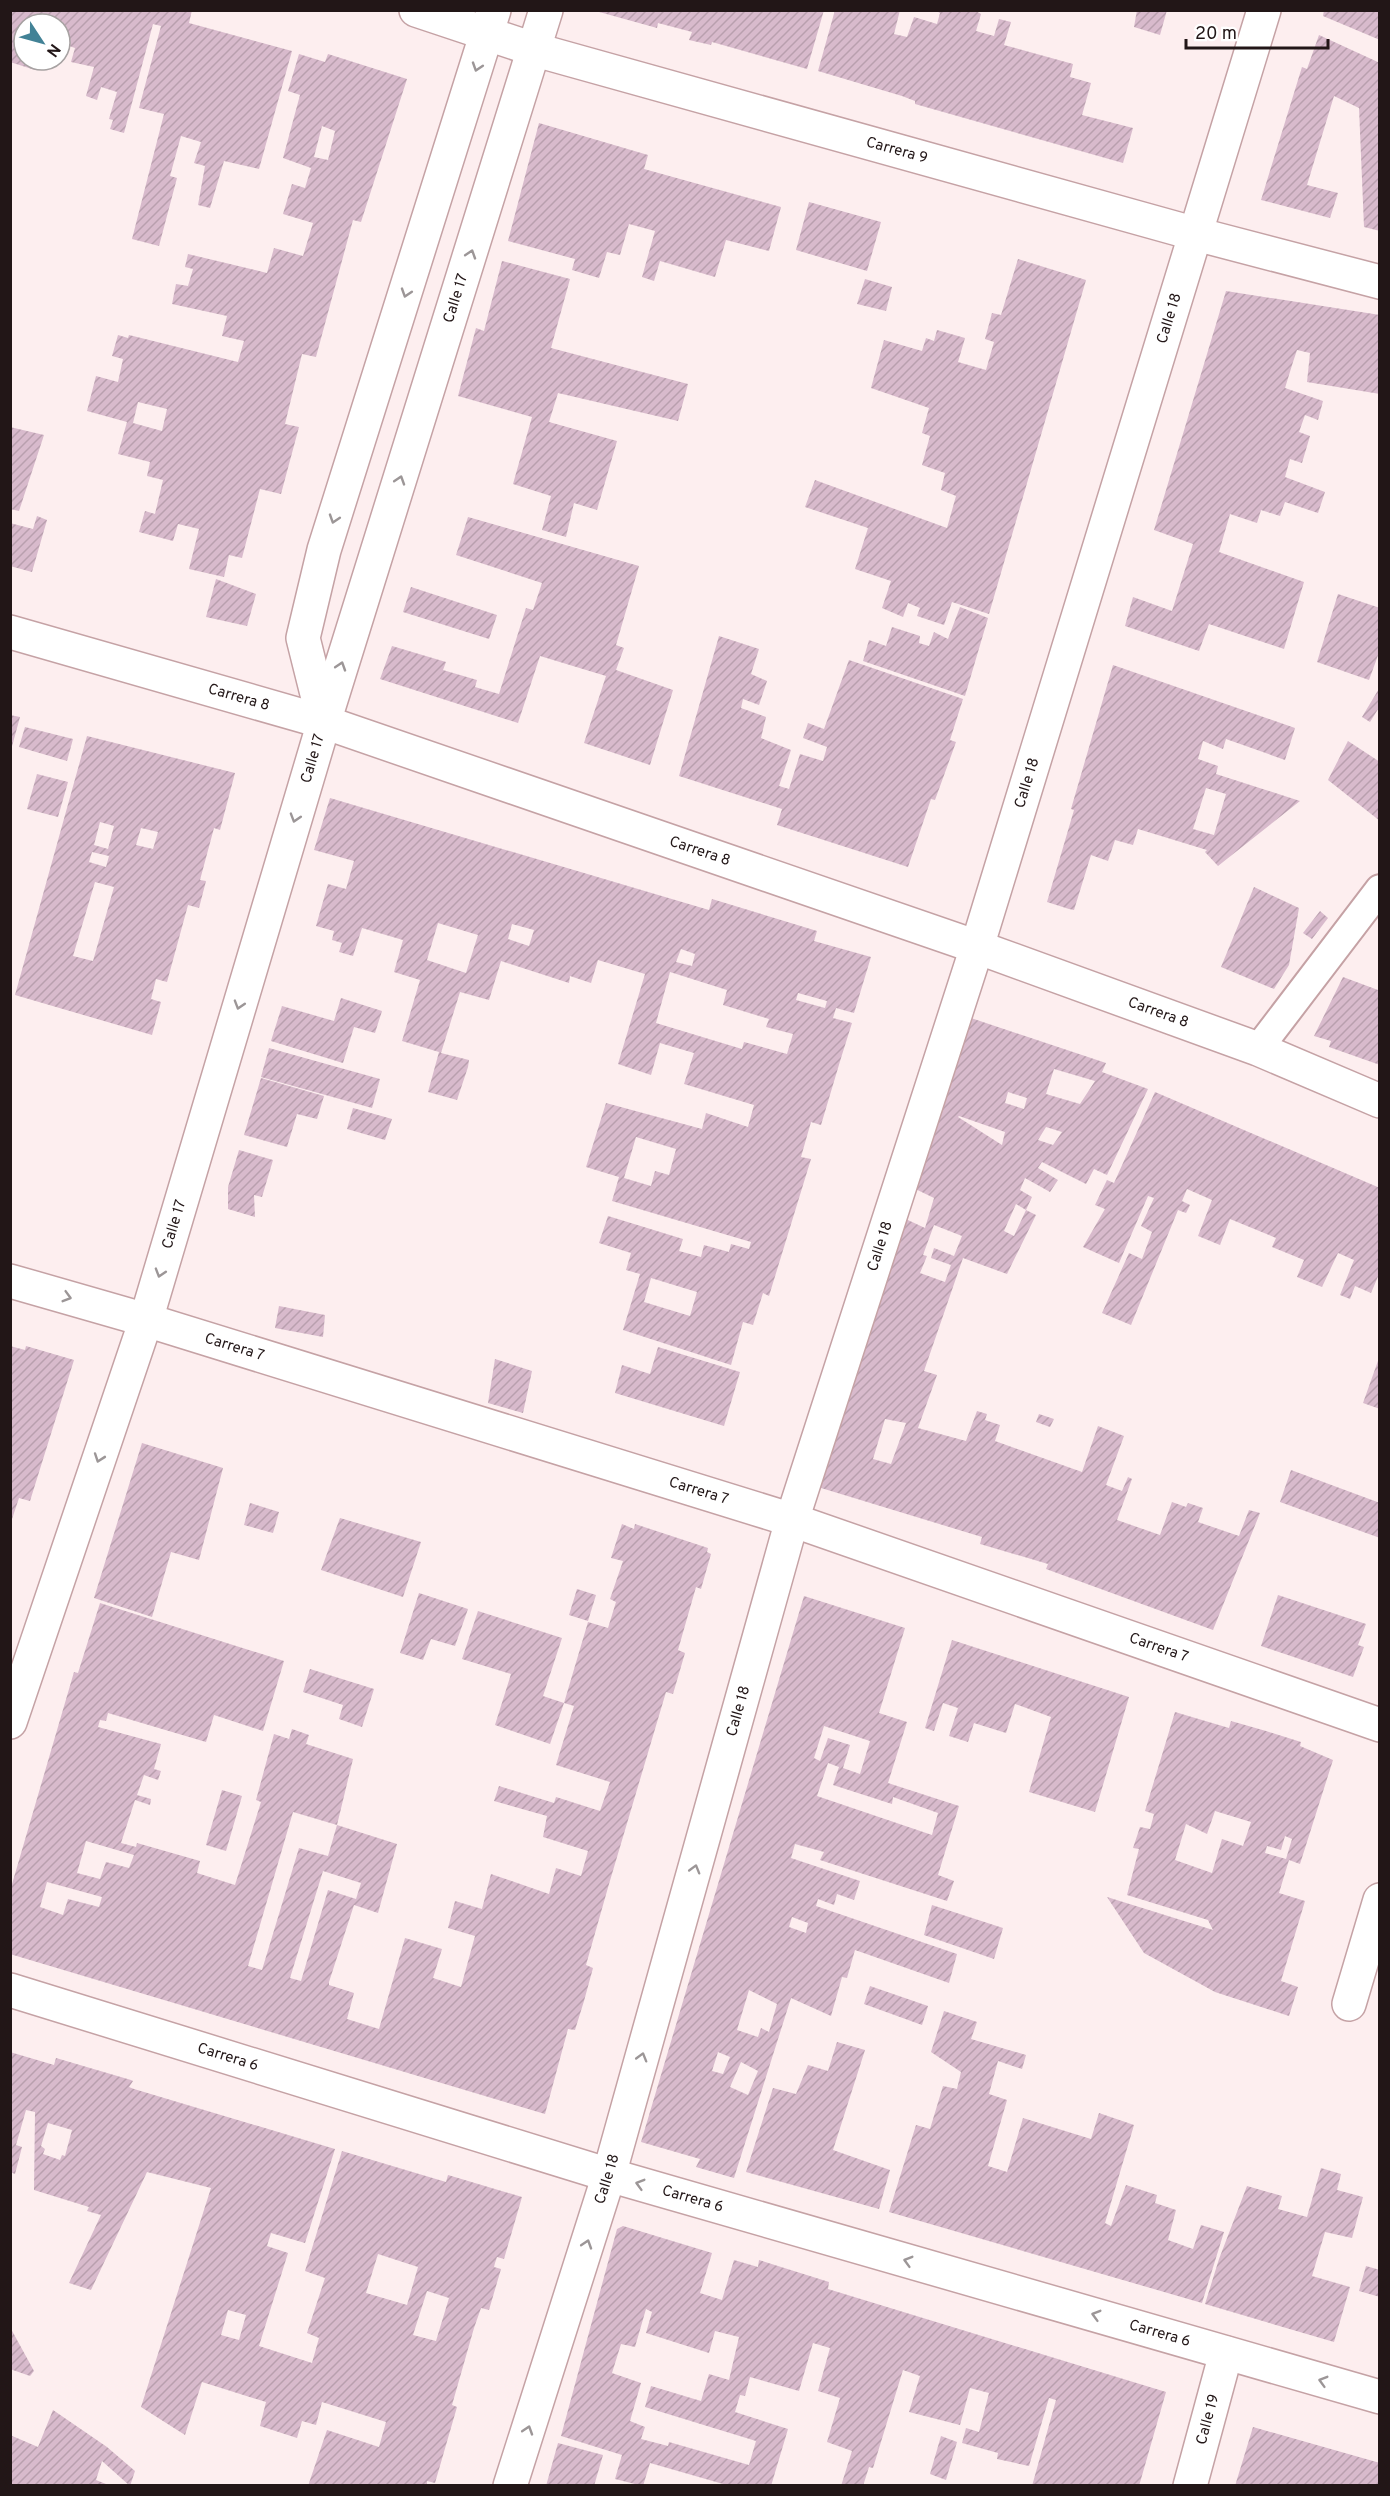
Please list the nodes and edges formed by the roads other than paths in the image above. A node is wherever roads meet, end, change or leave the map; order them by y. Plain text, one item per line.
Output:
1 (416, 10) edge
2 (546, 10) edge
3 (1264, 10) edge
4 (491, 22) edge
5 (536, 50) junction
6 (1196, 234) junction
7 (1380, 282) edge
8 (10, 632) edge
9 (324, 722) junction
10 (1380, 889) edge
11 (976, 947) junction
12 (1258, 1049) junction
13 (1380, 1101) edge
14 (10, 1281) edge
15 (146, 1320) junction
16 (792, 1520) junction
17 (10, 1722) edge
18 (1380, 1725) edge
19 (1380, 1900) edge
20 (10, 1990) edge
21 (1349, 2004) dead end
22 (609, 2175) junction
23 (1226, 2353) junction
24 (1380, 2397) edge
25 (510, 2486) edge
26 (1190, 2486) edge

1 - 4 street, Carrera 9
2 - 5 street, Calle 17
3 - 6 street, Calle 18
4 - 5 street, Carrera 9
4 -> 9 street, Calle 17
5 - 6 street, Carrera 9
9 -> 5 street, Calle 17
6 - 7 street, Carrera 9
6 - 11 street, Calle 18
8 - 9 street, Carrera 8
9 - 11 street, Carrera 8
9 -> 15 street, Calle 17
10 - 12 lane
11 - 12 street, Carrera 8
11 - 16 street, Calle 18
12 - 13 street, Carrera 8
14 -> 15 street, Carrera 7
15 - 16 street, Carrera 7
15 -> 17 street, Calle 17
16 - 18 street, Carrera 7
22 -> 16 street, Calle 18
19 - 21 street
20 - 22 street, Carrera 6
23 -> 22 street, Carrera 6
25 -> 22 street, Calle 18
24 -> 23 street, Carrera 6
23 - 26 street, Calle 19

